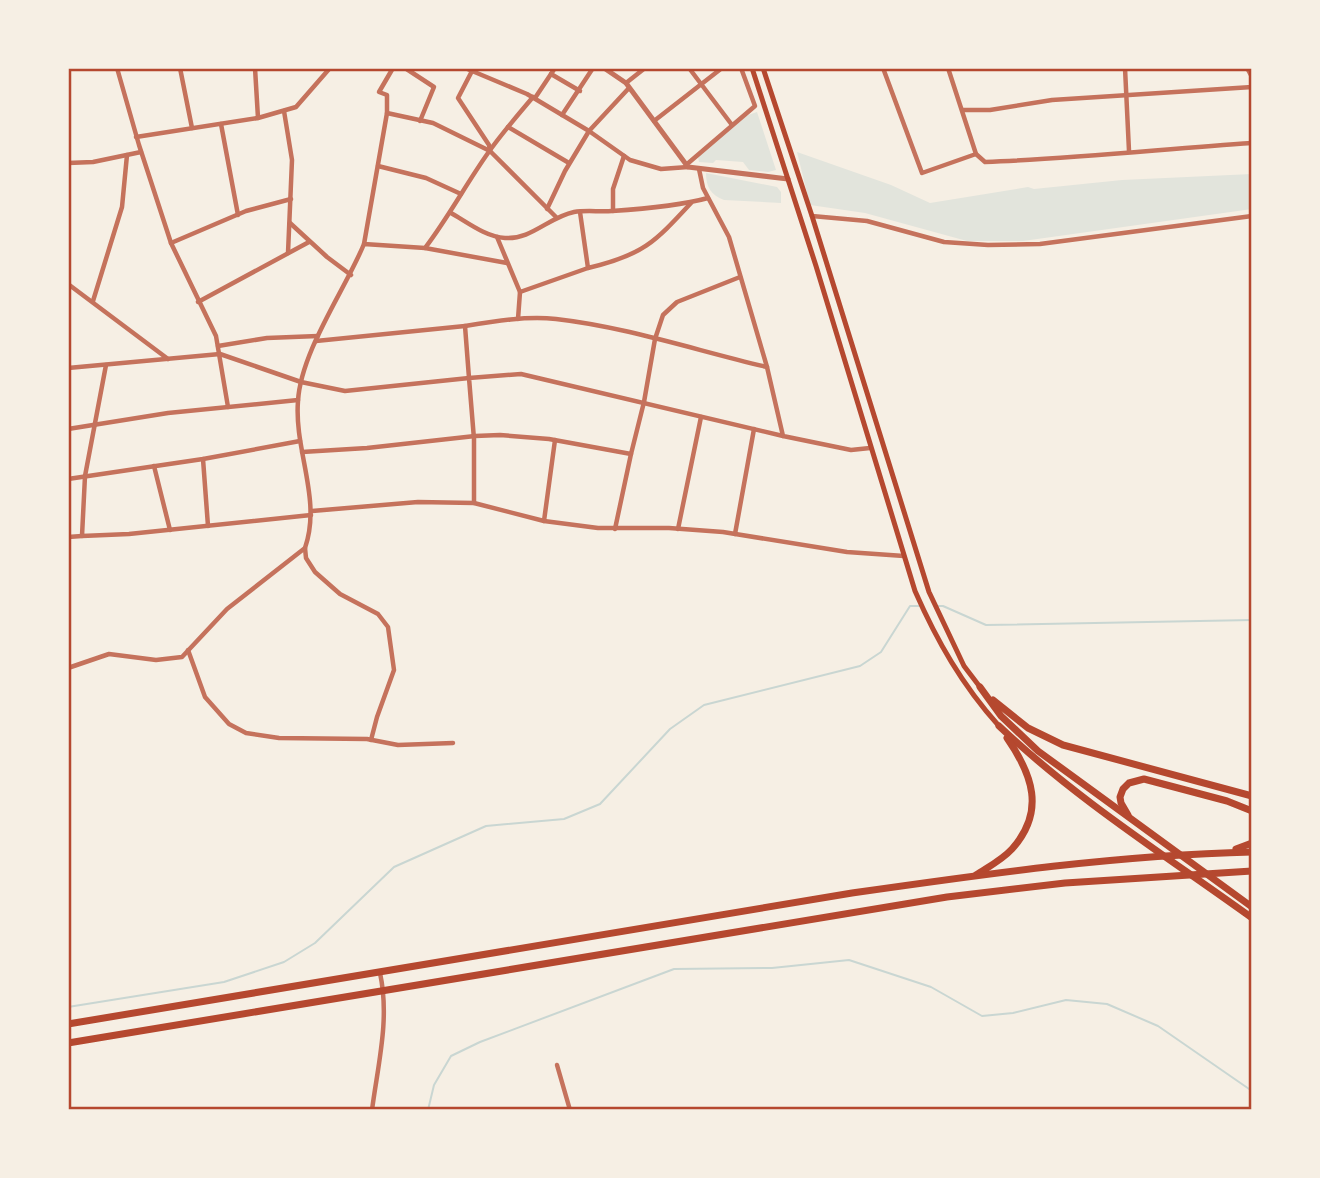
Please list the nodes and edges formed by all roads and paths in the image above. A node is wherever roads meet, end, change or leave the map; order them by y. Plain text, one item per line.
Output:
1 (117, 68) edge
2 (180, 68) edge
3 (255, 68) edge
4 (330, 68) edge
5 (393, 68) edge
6 (405, 68) edge
7 (465, 68) edge
8 (555, 68) edge
9 (593, 68) edge
10 (604, 68) edge
11 (645, 68) edge
12 (689, 68) edge
13 (722, 68) edge
14 (741, 68) edge
15 (751, 68) edge
16 (763, 68) edge
17 (883, 68) edge
18 (948, 68) edge
19 (1125, 68) edge
20 (1247, 68) edge
21 (472, 71) junction
22 (551, 74) junction
23 (1252, 77) edge
24 (701, 84) junction
25 (628, 85) junction
26 (1252, 88) edge
27 (580, 91) junction
28 (1126, 95) junction
29 (534, 98) junction
30 (963, 110) junction
31 (284, 111) junction
32 (387, 113) junction
33 (562, 114) junction
34 (258, 118) junction
35 (420, 121) junction
36 (654, 121) junction
37 (221, 124) junction
38 (732, 125) junction
39 (508, 127) junction
40 (192, 128) junction
41 (589, 131) junction
42 (136, 137) junction
43 (1252, 143) edge
44 (489, 151) junction
45 (1129, 151) junction
46 (141, 152) junction
47 (976, 154) junction
48 (127, 155) junction
49 (624, 156) junction
50 (68, 163) edge
51 (569, 163) junction
52 (378, 166) junction
53 (687, 166) junction
54 (699, 169) junction
55 (788, 179) junction
56 (461, 194) junction
57 (708, 198) junction
58 (291, 199) junction
59 (692, 203) junction
60 (547, 209) junction
61 (612, 211) junction
62 (580, 212) junction
63 (451, 213) junction
64 (238, 215) junction
65 (812, 216) junction
66 (1252, 216) edge
67 (556, 217) junction
68 (290, 222) junction
69 (496, 237) junction
70 (309, 242) junction
71 (171, 243) junction
72 (364, 244) junction
73 (425, 248) junction
74 (288, 253) junction
75 (507, 262) junction
76 (588, 268) junction
77 (351, 275) junction
78 (740, 277) junction
79 (68, 284) edge
80 (520, 292) junction
81 (93, 301) junction
82 (198, 302) junction
83 (518, 318) junction
84 (465, 326) junction
85 (317, 338) junction
86 (655, 339) junction
87 (218, 346) junction
88 (220, 354) junction
89 (169, 359) junction
90 (106, 365) junction
91 (68, 368) edge
92 (767, 368) junction
93 (469, 378) junction
94 (301, 382) junction
95 (298, 400) junction
96 (645, 402) junction
97 (228, 407) junction
98 (701, 416) junction
99 (96, 425) junction
100 (68, 429) edge
101 (754, 429) junction
102 (474, 436) junction
103 (783, 436) junction
104 (555, 440) junction
105 (300, 441) junction
106 (870, 449) junction
107 (302, 452) junction
108 (631, 454) junction
109 (203, 459) junction
110 (154, 466) junction
111 (85, 477) junction
112 (68, 479) edge
113 (474, 503) junction
114 (311, 513) junction
115 (544, 522) junction
116 (208, 526) junction
117 (615, 529) junction
118 (678, 529) junction
119 (170, 530) junction
120 (735, 534) junction
121 (82, 536) junction
122 (68, 537) edge
123 (305, 548) junction
124 (904, 556) junction
125 (188, 650) junction
126 (68, 668) edge
127 (980, 687) junction
128 (999, 726) junction
129 (371, 740) junction
130 (453, 743) dead end
131 (1252, 796) edge
132 (1252, 811) edge
133 (1132, 821) junction
134 (1252, 844) edge
135 (1252, 852) edge
136 (1211, 853) junction
137 (1252, 871) edge
138 (974, 876) junction
139 (1252, 907) edge
140 (1252, 919) edge
141 (380, 973) junction
142 (384, 991) junction
143 (68, 1024) edge
144 (68, 1043) edge
145 (557, 1065) dead end
146 (372, 1110) edge
147 (570, 1110) edge

1 - 42 street
2 - 40 street
3 - 34 street
4 - 31 street
5 - 32 street
6 - 35 street
7 - 21 street
8 - 22 street
9 - 27 street
10 - 25 street
11 - 25 street
12 - 24 street
13 - 24 street
14 - 38 street
15 - 55 main road
16 - 65 main road
17 - 47 street
18 - 30 street
19 - 28 street
20 - 23 street
21 - 29 street
21 - 44 street
22 - 27 street
22 - 29 street
24 - 36 street
24 - 38 street
25 - 36 street
25 - 41 street
26 - 28 street
27 - 33 street
28 - 30 street
28 - 45 street
29 - 33 street
29 - 39 street
30 - 47 street
31 - 34 street
31 - 58 street
32 - 35 street
32 - 52 street
33 - 41 street
34 - 37 street
35 - 44 street
36 - 53 street
37 - 40 street
37 - 64 street
38 - 53 street
39 - 44 street
39 - 51 street
40 - 42 street
41 - 49 street
41 - 51 street
42 - 46 street
43 - 45 street
44 - 56 street
44 - 60 street
45 - 47 street
46 - 48 street
46 - 71 street
48 - 50 street
48 - 81 street
49 - 53 street
49 - 61 street
51 - 60 street
52 - 56 street
52 - 72 street
53 - 54 street
54 - 55 street
54 - 57 street
55 - 106 main road
56 - 63 street
57 - 59 street
57 - 78 street
58 - 64 street
58 - 68 street
59 - 61 street
59 - 76 street
60 - 67 street
61 - 62 street
62 - 67 street
62 - 76 street
63 - 69 street
63 - 73 street
64 - 71 street
65 - 66 street
65 - 127 main road
67 - 69 street
68 - 70 street
68 - 74 street
69 - 75 street
70 - 74 street
70 - 77 street
71 - 82 street
72 - 73 street
72 - 77 street
73 - 75 street
74 - 82 street
75 - 80 street
76 - 80 street
77 - 85 street
78 - 86 street
78 - 92 street
79 - 81 street
80 - 83 street
81 - 89 street
82 - 87 street
83 - 84 street
83 - 86 street
84 - 85 street
84 - 93 street
85 - 87 street
85 - 94 street
86 - 92 street
86 - 96 street
87 - 88 street
88 - 89 street
88 - 94 street
88 - 97 street
89 - 90 street
90 - 91 street
90 - 99 street
92 - 103 street
93 - 94 street
93 - 96 street
93 - 102 street
94 - 95 street
95 - 97 street
95 - 105 street
96 - 98 street
96 - 108 street
97 - 99 street
98 - 101 street
98 - 118 street
99 - 100 street
99 - 111 street
101 - 103 street
101 - 120 street
102 - 104 street
102 - 107 street
102 - 113 street
103 - 106 street
104 - 108 street
104 - 115 street
105 - 107 street
105 - 109 street
106 - 124 main road
107 - 114 street
108 - 117 street
109 - 110 street
109 - 116 street
110 - 111 street
110 - 119 street
111 - 112 street
111 - 121 street
113 - 114 street
113 - 115 street
114 - 116 street
114 - 123 street
115 - 117 street
116 - 119 street
117 - 118 street
118 - 120 street
119 - 121 street
120 - 124 street
121 - 122 street
123 - 125 street
123 - 129 street
124 - 128 main road
125 - 126 street
125 - 129 street
127 - 131 highway
127 - 133 highway
128 - 138 highway
128 - 140 highway
129 - 130 street
132 - 133 highway
133 - 139 highway
134 - 136 highway
135 - 136 highway
136 - 138 highway
137 - 142 highway
138 - 141 highway
141 - 142 street
141 - 143 highway
142 - 144 highway
142 - 146 street
145 - 147 street

